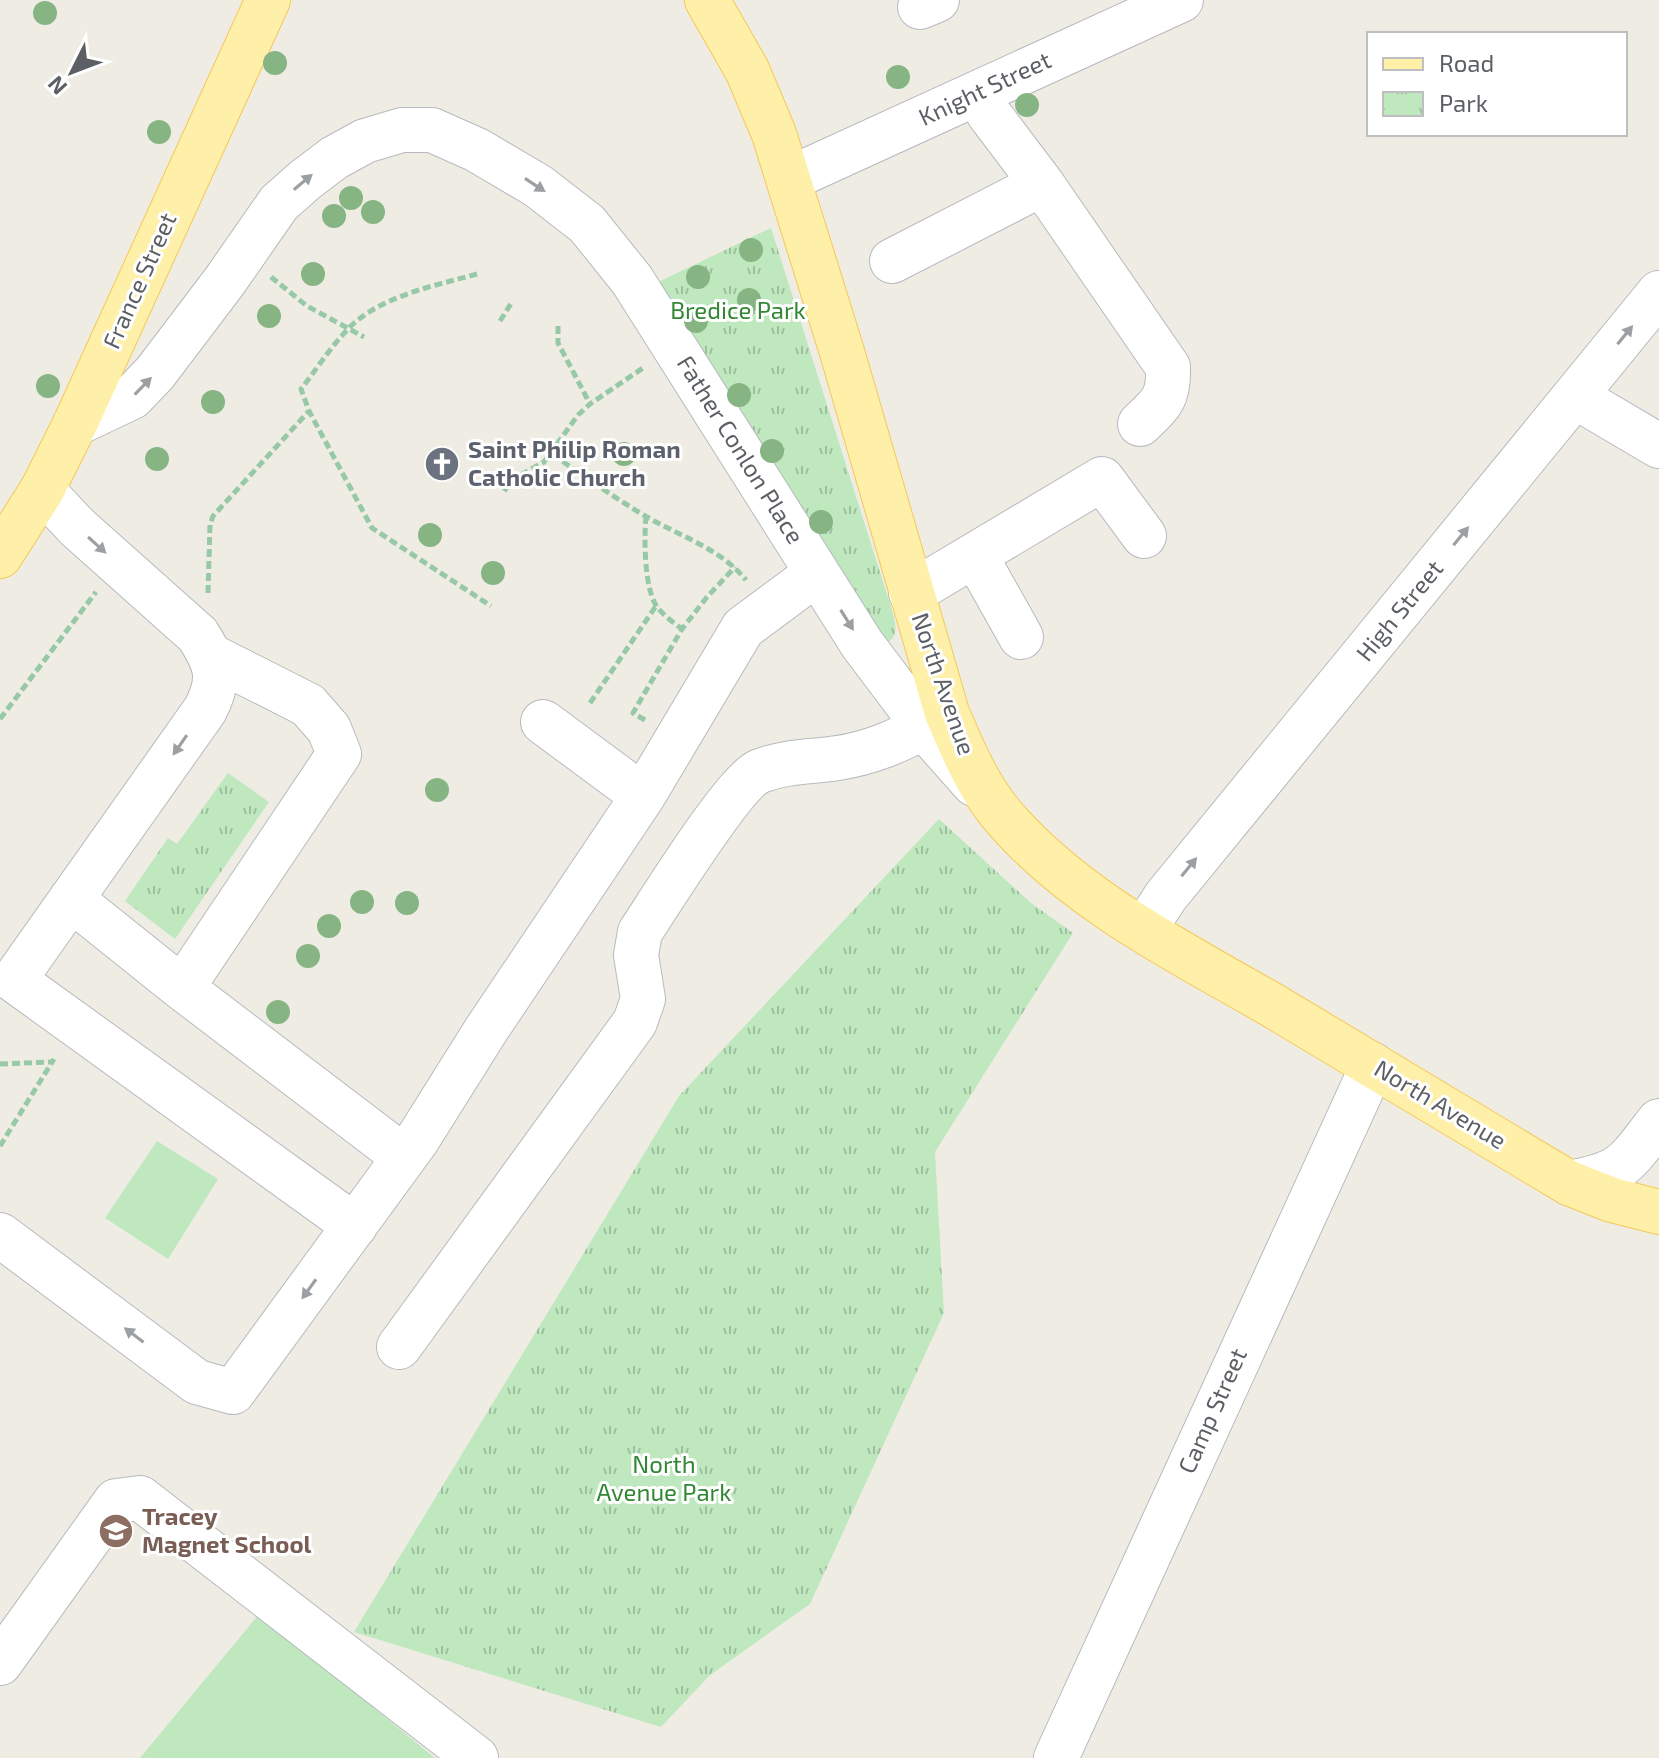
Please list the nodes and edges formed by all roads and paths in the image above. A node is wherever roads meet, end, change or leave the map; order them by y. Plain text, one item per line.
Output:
1 (268, 0) edge
2 (707, 0) edge
3 (1181, 0) edge
4 (977, 93) junction
5 (789, 179) junction
6 (1042, 184) junction
7 (892, 261) dead end
8 (477, 274) dead end
9 (269, 276) dead end
10 (1659, 293) edge
11 (512, 302) dead end
12 (500, 321) dead end
13 (558, 326) dead end
14 (348, 329) junction
15 (364, 337) dead end
16 (650, 363) dead end
17 (1576, 397) junction
18 (590, 404) junction
19 (309, 411) junction
20 (75, 424) junction
21 (1140, 424) dead end
22 (1659, 446) edge
23 (543, 448) dead end
24 (552, 454) junction
25 (42, 490) junction
26 (504, 491) dead end
27 (646, 516) junction
28 (1144, 536) dead end
29 (975, 555) junction
30 (0, 556) edge
31 (118, 564) junction
32 (735, 567) junction
33 (817, 573) junction
34 (911, 593) junction
35 (207, 602) dead end
36 (491, 606) dead end
37 (656, 606) junction
38 (769, 609) junction
39 (682, 629) junction
40 (1021, 637) dead end
41 (211, 656) junction
42 (590, 703) dead end
43 (0, 719) edge
44 (543, 722) dead end
45 (924, 727) junction
46 (677, 738) junction
47 (643, 796) junction
48 (1006, 820) junction
49 (71, 899) junction
50 (1144, 930) junction
51 (182, 988) junction
52 (0, 1064) edge
53 (1373, 1065) junction
54 (1659, 1121) edge
55 (0, 1146) edge
56 (404, 1157) junction
57 (1569, 1183) junction
58 (1659, 1212) edge
59 (355, 1226) junction
60 (0, 1235) edge
61 (399, 1347) dead end
62 (0, 1663) edge
63 (476, 1758) edge
64 (1056, 1758) edge

1 - 20 main road, France Street
2 - 5 main road, North Avenue
3 - 4 street, Knight Street
4 - 5 street, Knight Street
4 - 6 street
5 - 34 main road, North Avenue
6 - 7 street
6 - 21 street
8 - 14 path
9 - 14 path
17 -> 10 street, High Street
11 - 12 path
13 - 18 path
14 - 15 path
14 - 19 path
16 - 18 path
17 - 22 street
50 -> 17 street, High Street
18 - 24 path
19 - 35 path
19 - 36 path
20 - 25 main road, France Street
20 -> 33 street, Father Conlon Place
23 - 24 path
24 - 26 path
24 - 27 path
25 - 30 main road, France Street
25 -> 31 street
27 - 32 path
27 - 37 path
28 - 29 street
29 - 34 street
29 - 40 street
31 - 41 street
31 - 43 path
32 - 38 path
32 - 39 path
33 - 38 street
33 -> 45 street, Father Conlon Place
34 - 48 main road, North Avenue
37 - 39 path
37 - 42 path
38 - 46 street
39 - 46 path
41 -> 49 street
41 - 51 street
44 - 47 street
45 - 48 street, Father Conlon Place
45 - 61 street
46 - 47 street
47 - 56 street
48 - 50 main road, North Avenue
49 - 51 street
49 - 59 street
50 - 53 main road, North Avenue
51 - 56 street
52 - 55 path
53 - 57 main road, North Avenue
53 - 64 street, Camp Street
54 - 57 street
56 - 59 street
57 - 58 main road, North Avenue
59 -> 60 street
62 - 63 street

